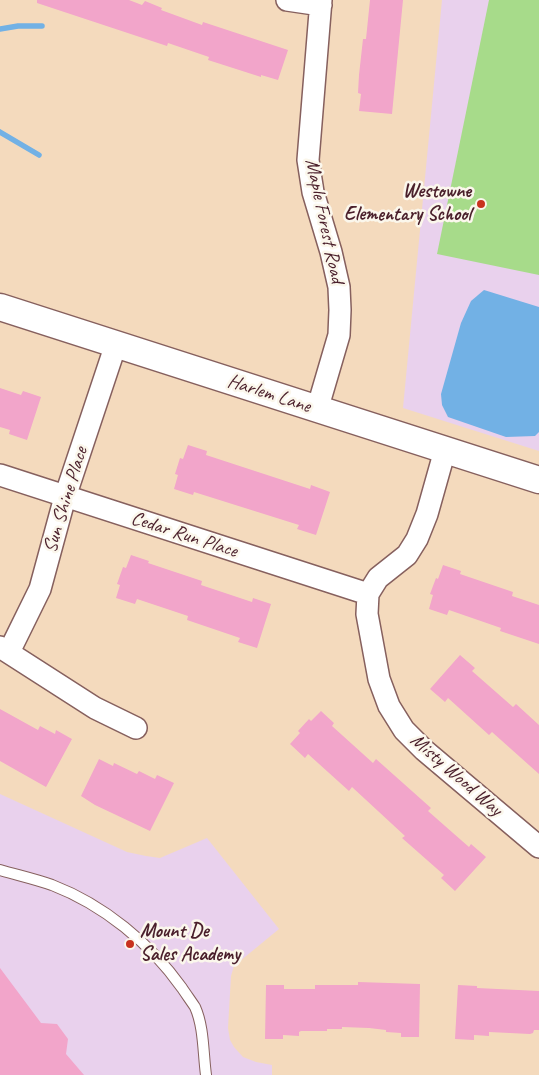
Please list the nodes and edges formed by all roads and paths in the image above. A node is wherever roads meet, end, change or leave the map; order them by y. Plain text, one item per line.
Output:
1 (287, 0) edge
2 (321, 2) edge
3 (0, 307) edge
4 (116, 344) junction
5 (318, 410) junction
6 (445, 450) junction
7 (0, 475) edge
8 (539, 480) edge
9 (65, 497) junction
10 (368, 594) junction
11 (4, 650) edge
12 (136, 728) dead end
13 (539, 848) edge
14 (0, 870) edge
15 (206, 1075) edge

1 - 2 street
2 - 5 street, Maple Forest Road
3 - 4 street, Harlem Lane
4 - 5 street, Harlem Lane
4 - 9 street, Sun Shine Place
5 - 6 street, Harlem Lane
6 - 8 street, Harlem Lane
6 - 10 street
7 - 9 street, Cedar Run Place
9 - 10 street, Cedar Run Place
9 - 11 street, Sun Shine Place
10 - 13 street, Misty Wood Way
11 - 12 street, Sun Shine Place
14 - 15 lane

